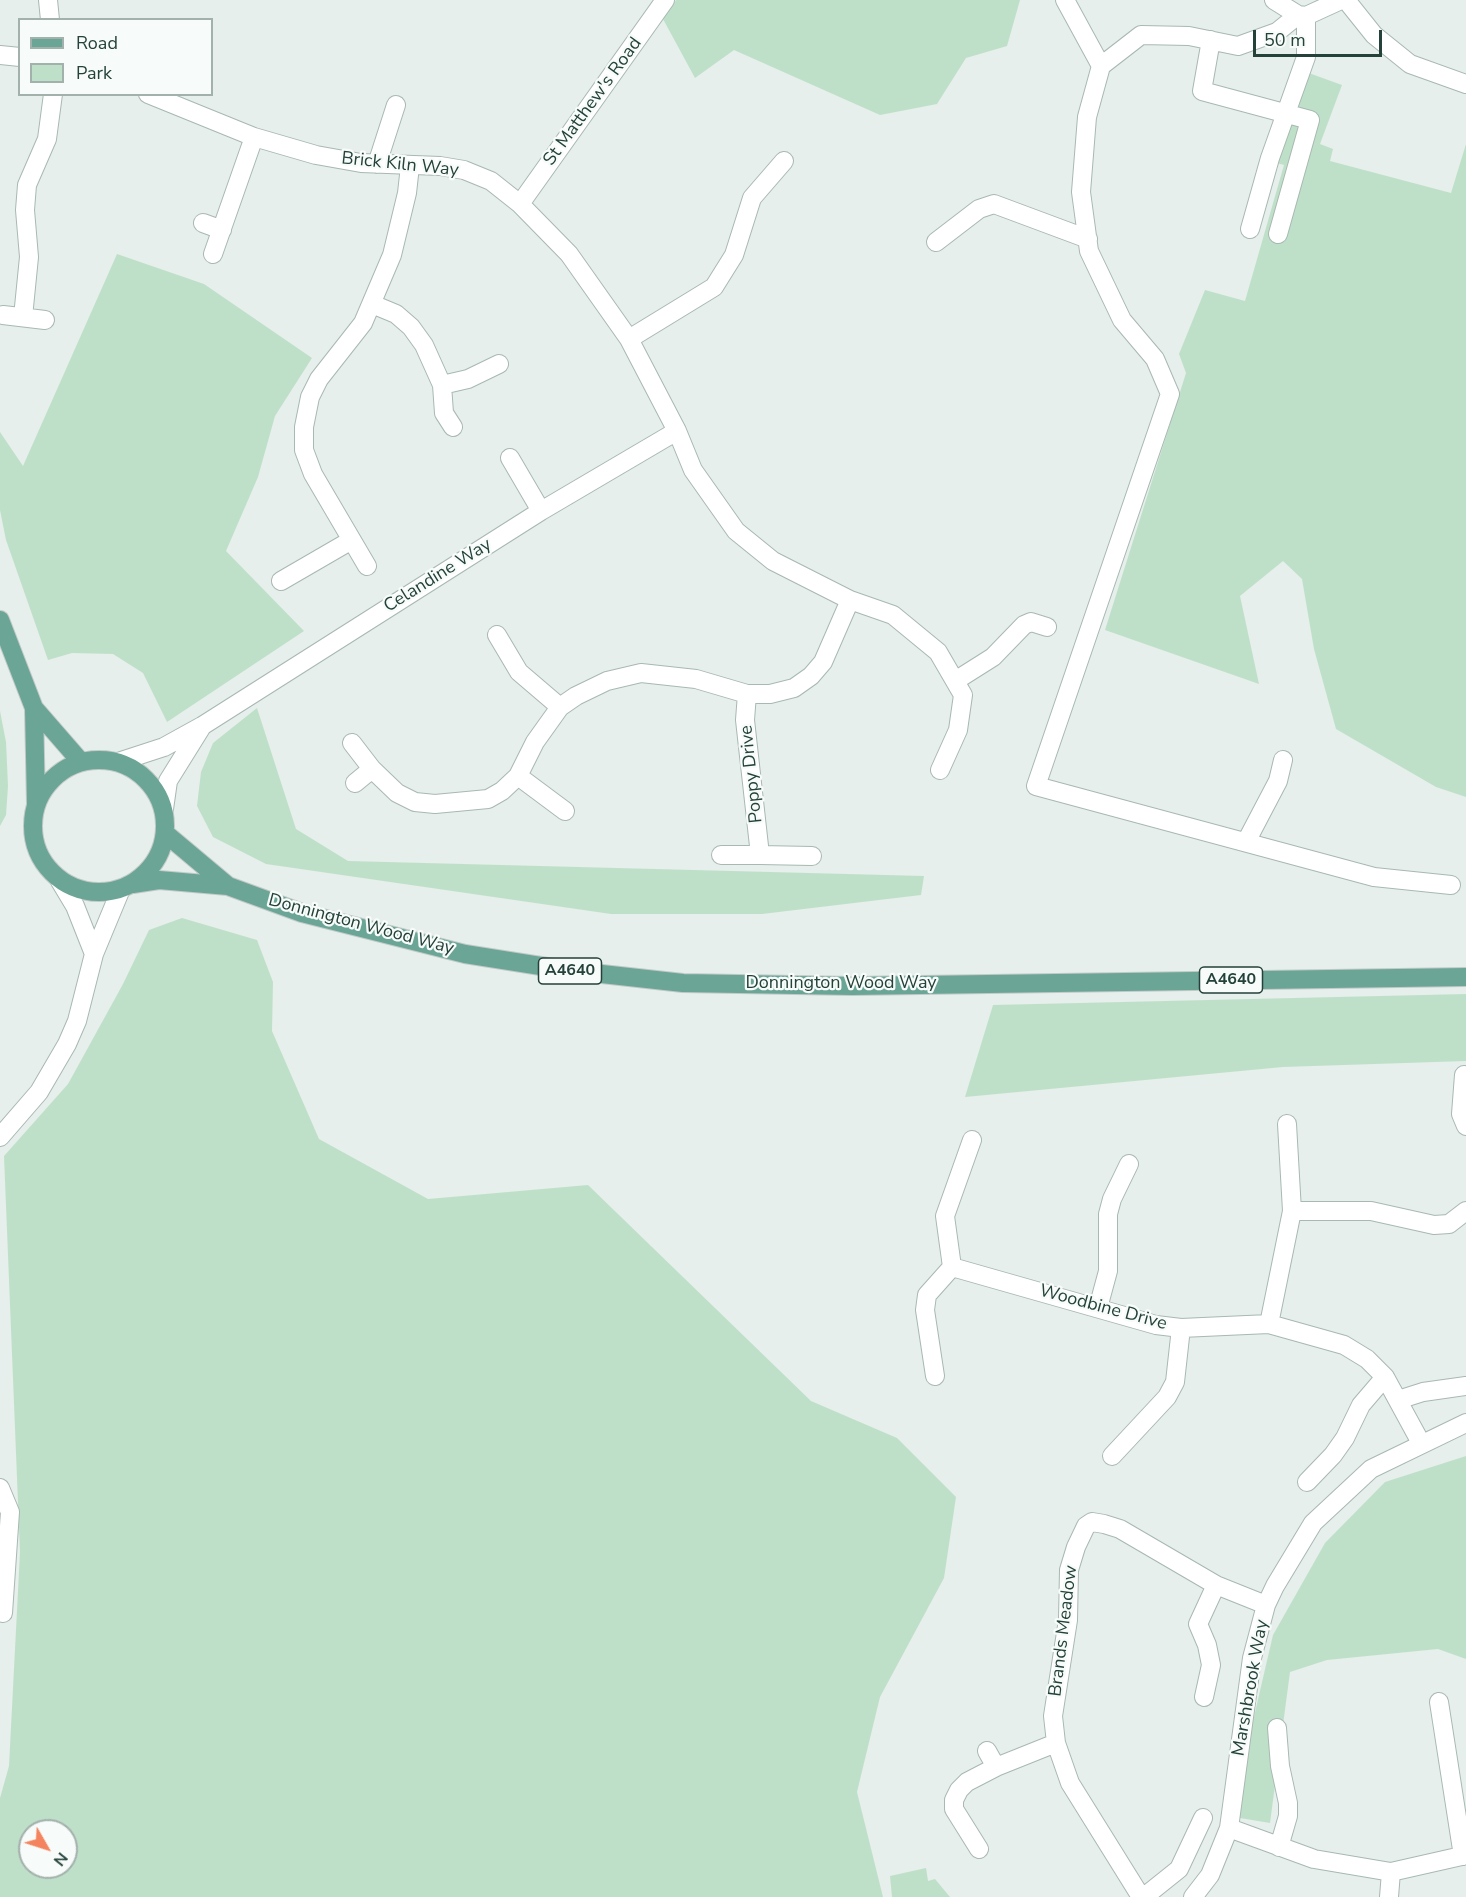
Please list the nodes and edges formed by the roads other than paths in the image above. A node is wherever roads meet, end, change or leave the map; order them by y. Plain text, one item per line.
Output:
1 (48, 0) edge
2 (665, 0) edge
3 (1065, 0) edge
4 (1274, 0) edge
5 (1341, 0) edge
6 (1346, 0) edge
7 (1302, 15) junction
8 (50, 18) edge
9 (1211, 40) junction
10 (0, 55) edge
11 (18, 57) edge
12 (1101, 66) junction
13 (1466, 84) edge
14 (52, 96) edge
15 (153, 96) edge
16 (396, 105) dead end
17 (1285, 113) junction
18 (254, 137) junction
19 (784, 161) dead end
20 (377, 164) junction
21 (410, 166) junction
22 (520, 204) junction
23 (203, 222) dead end
24 (1250, 229) dead end
25 (222, 230) junction
26 (1278, 234) dead end
27 (1088, 239) junction
28 (936, 242) dead end
29 (213, 254) dead end
30 (372, 304) junction
31 (10, 319) edge
32 (45, 320) dead end
33 (629, 339) junction
34 (499, 364) dead end
35 (442, 385) junction
36 (449, 420) dead end
37 (677, 431) junction
38 (510, 458) dead end
39 (541, 511) junction
40 (350, 541) junction
41 (367, 566) dead end
42 (282, 581) dead end
43 (850, 600) junction
44 (0, 620) edge
45 (1047, 627) dead end
46 (497, 635) dead end
47 (955, 681) junction
48 (747, 694) junction
49 (560, 707) junction
50 (34, 708) junction
51 (202, 726) junction
52 (352, 743) dead end
53 (1283, 760) dead end
54 (81, 762) junction
55 (118, 762) junction
56 (372, 769) junction
57 (940, 770) dead end
58 (518, 776) junction
59 (355, 783) dead end
60 (560, 798) dead end
61 (36, 806) junction
62 (164, 809) junction
63 (165, 834) junction
64 (1246, 842) junction
65 (721, 855) dead end
66 (760, 855) junction
67 (812, 856) dead end
68 (60, 881) junction
69 (1451, 885) dead end
70 (228, 886) junction
71 (127, 887) junction
72 (94, 954) junction
73 (1466, 976) edge
74 (1464, 1075) dead end
75 (1287, 1124) dead end
76 (1466, 1126) edge
77 (0, 1137) edge
78 (972, 1140) dead end
79 (1129, 1164) dead end
80 (1292, 1211) junction
81 (1466, 1211) edge
82 (950, 1258) junction
83 (1098, 1308) junction
84 (1269, 1324) junction
85 (1181, 1328) junction
86 (935, 1376) dead end
87 (1385, 1377) junction
88 (1466, 1386) edge
89 (1398, 1400) junction
90 (1466, 1423) edge
91 (1421, 1443) junction
92 (1112, 1456) dead end
93 (1307, 1482) dead end
94 (0, 1488) edge
95 (1216, 1585) junction
96 (1266, 1605) junction
97 (3, 1613) dead end
98 (1204, 1697) dead end
99 (1439, 1702) dead end
100 (1277, 1728) dead end
101 (1056, 1743) junction
102 (1203, 1818) dead end
103 (1229, 1828) junction
104 (1279, 1847) junction
105 (979, 1849) dead end
106 (1465, 1855) edge
107 (1391, 1872) junction
108 (1143, 1897) edge
109 (1193, 1897) edge
110 (1389, 1897) edge

1 - 8 street
2 - 22 street, St Matthew's Road
3 - 12 street
4 - 7 street
5 - 7 street
6 - 13 street
7 - 9 street
7 - 17 street
9 - 12 street
9 - 17 street
10 - 11 street
12 - 27 street
14 - 31 street
15 - 18 street, Brick Kiln Way
16 - 20 street
17 - 24 street
17 - 26 street
18 - 20 street, Brick Kiln Way
18 - 25 street
19 - 33 street
20 - 21 street, Brick Kiln Way
21 - 22 street, Brick Kiln Way
21 - 30 street
22 - 33 street, Brick Kiln Way
23 - 25 street
25 - 29 street
27 - 28 street
27 - 64 street
30 - 35 street
30 - 40 street
31 - 32 street
33 - 37 street, Brick Kiln Way
34 - 35 street
35 - 36 street
37 - 39 street, Celandine Way
37 - 43 street, Brick Kiln Way
38 - 39 street
39 - 51 street, Celandine Way
40 - 41 street
40 - 42 street
43 - 47 street, Brick Kiln Way
43 - 48 street
44 - 50 main road
45 - 47 street
46 - 49 street
47 - 57 street, Brick Kiln Way
48 - 49 street
48 - 66 street, Poppy Drive
49 - 58 street
50 - 54 main road
50 - 61 main road
51 - 55 street, Celandine Way
51 - 62 street, Celandine Way
52 - 56 street
53 - 64 street
54 - 55 main road
54 - 61 main road
55 - 62 main road
56 - 58 street
56 - 59 street
58 - 60 street
61 - 68 main road
62 - 63 main road
63 - 70 main road, Donnington Wood Way / A4640
63 - 71 main road
64 - 69 street
65 - 66 street
66 - 67 street
68 - 71 main road, A4640
68 - 72 street
70 - 71 main road, Donnington Wood Way / A4640
70 - 73 main road, Donnington Wood Way / A4640
71 - 72 street
72 - 77 street
74 - 76 street
75 - 80 street
78 - 82 street
79 - 83 street
80 - 81 street
80 - 84 street
82 - 83 street, Woodbine Drive
82 - 86 street
83 - 85 street, Woodbine Drive
84 - 85 street, Woodbine Drive
84 - 87 street, Woodbine Drive
85 - 92 street
87 - 89 street, Woodbine Drive
87 - 93 street
88 - 89 street
89 - 91 street, Woodbine Drive
90 - 91 street, Marshbrook Way
91 - 96 street, Marshbrook Way
94 - 97 street
95 - 96 street, Brands Meadow
95 - 98 street
95 - 101 street, Brands Meadow
96 - 103 street, Marshbrook Way
99 - 106 street
100 - 104 street
101 - 105 street
101 - 108 street, Brands Meadow
102 - 108 street, Brands Meadow
103 - 104 street
103 - 109 street, Marshbrook Way
104 - 107 street
106 - 107 street
107 - 110 street

